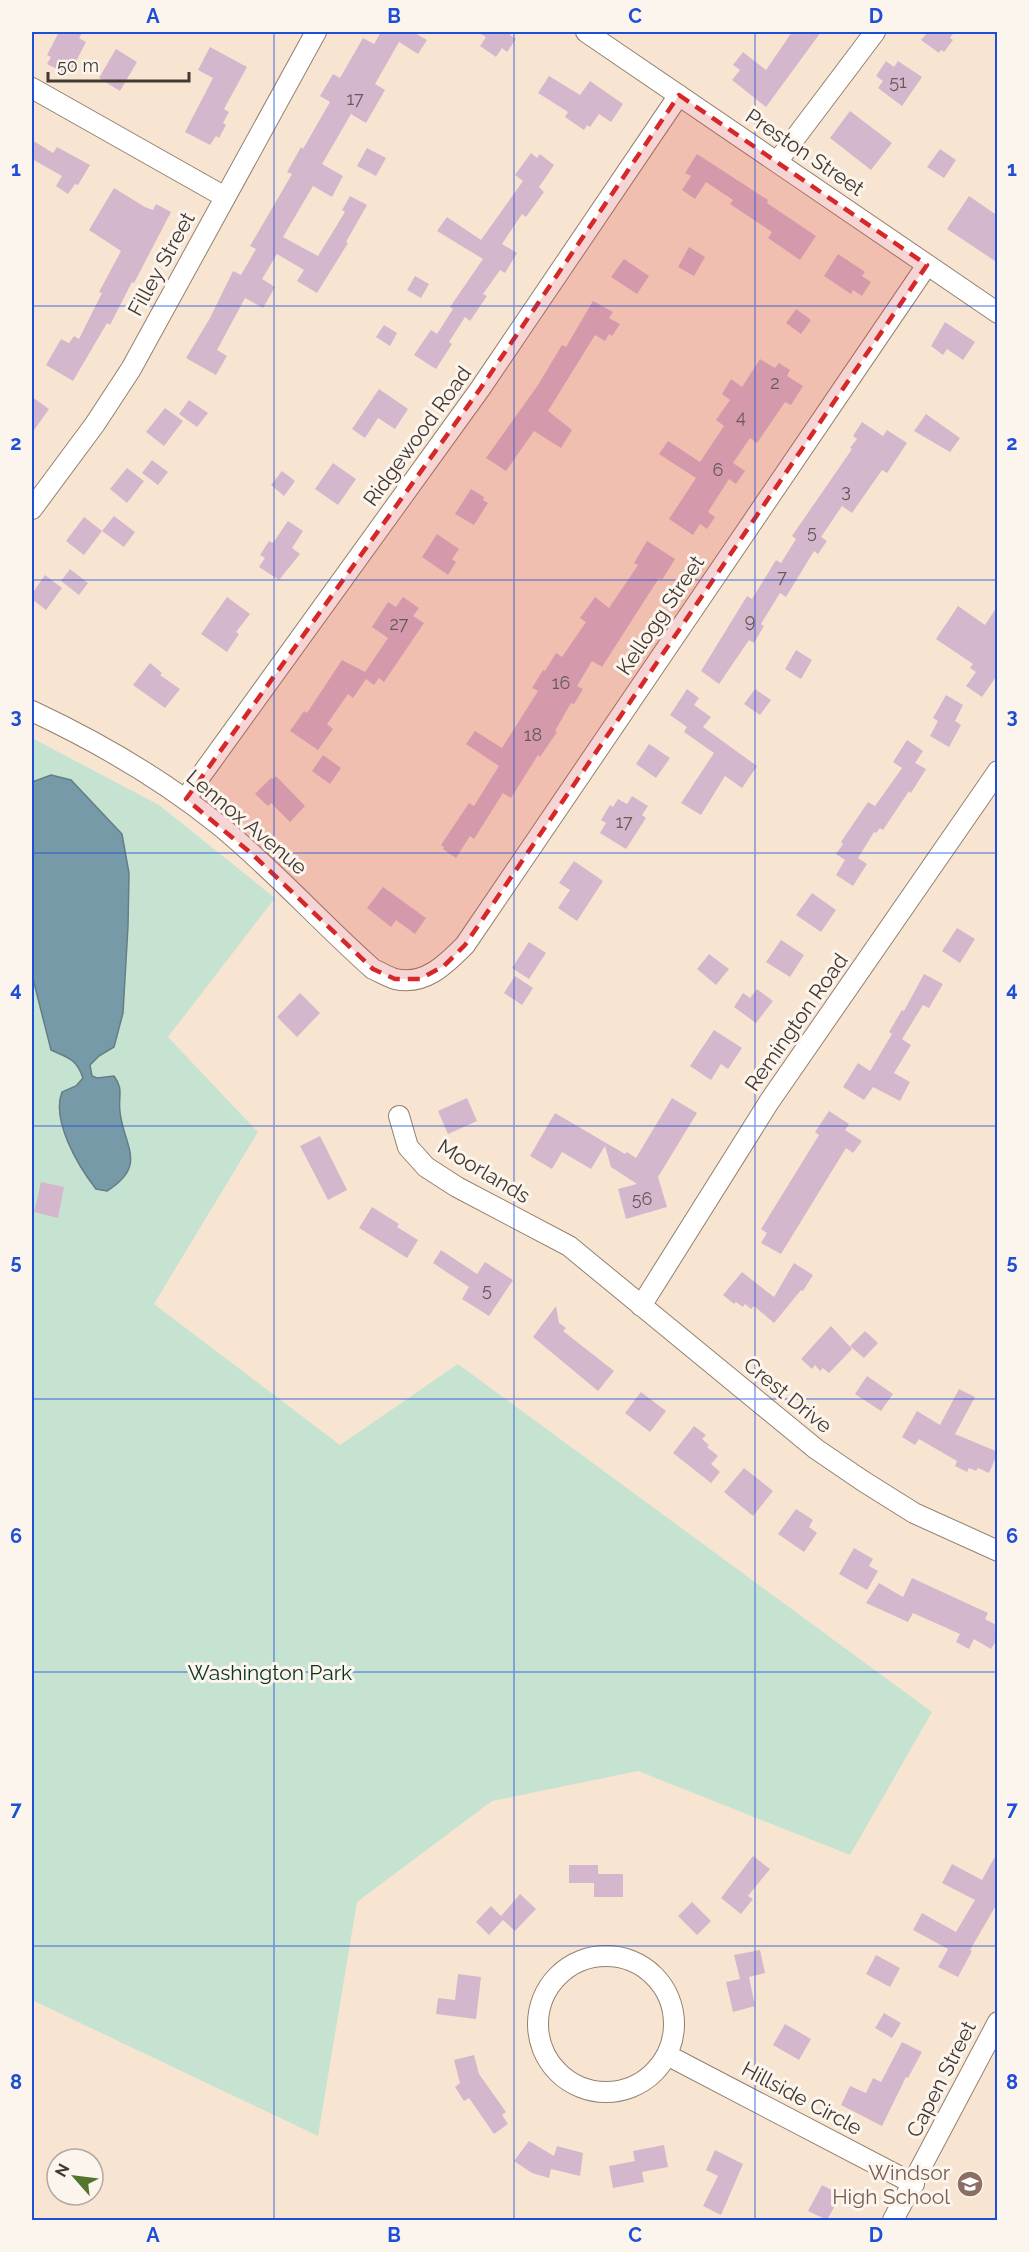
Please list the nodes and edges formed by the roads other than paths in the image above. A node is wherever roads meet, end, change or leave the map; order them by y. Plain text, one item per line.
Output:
1 (316, 32) edge
2 (586, 32) edge
3 (875, 32) edge
4 (32, 88) edge
5 (679, 95) junction
6 (777, 162) junction
7 (225, 197) junction
8 (927, 265) junction
9 (998, 313) edge
10 (32, 509) edge
11 (32, 711) edge
12 (998, 771) edge
13 (186, 799) junction
14 (420, 979) joint
15 (399, 1116) dead end
16 (568, 1246) joint
17 (641, 1306) junction
18 (998, 1551) edge
19 (998, 2022) edge
20 (667, 2055) junction
21 (914, 2184) junction
22 (893, 2220) edge

1 - 7 street, Filley Street
2 - 5 street, Preston Street
3 - 6 street
4 - 7 street
5 - 6 street, Preston Street
5 - 13 street, Ridgewood Road
6 - 8 street, Preston Street
7 - 10 street, Filley Street
8 - 9 street, Preston Street
8 - 14 street, Kellogg Street
11 - 13 street, Lennox Avenue
12 - 17 street, Remington Road
13 - 14 street, Lennox Avenue
15 - 16 street, Moorlands
16 - 17 street, Crest Drive
17 - 18 street, Crest Drive
19 - 21 street, Capen Street
20 - 20 street
20 - 21 street, Hillside Circle
21 - 22 street, Capen Street

